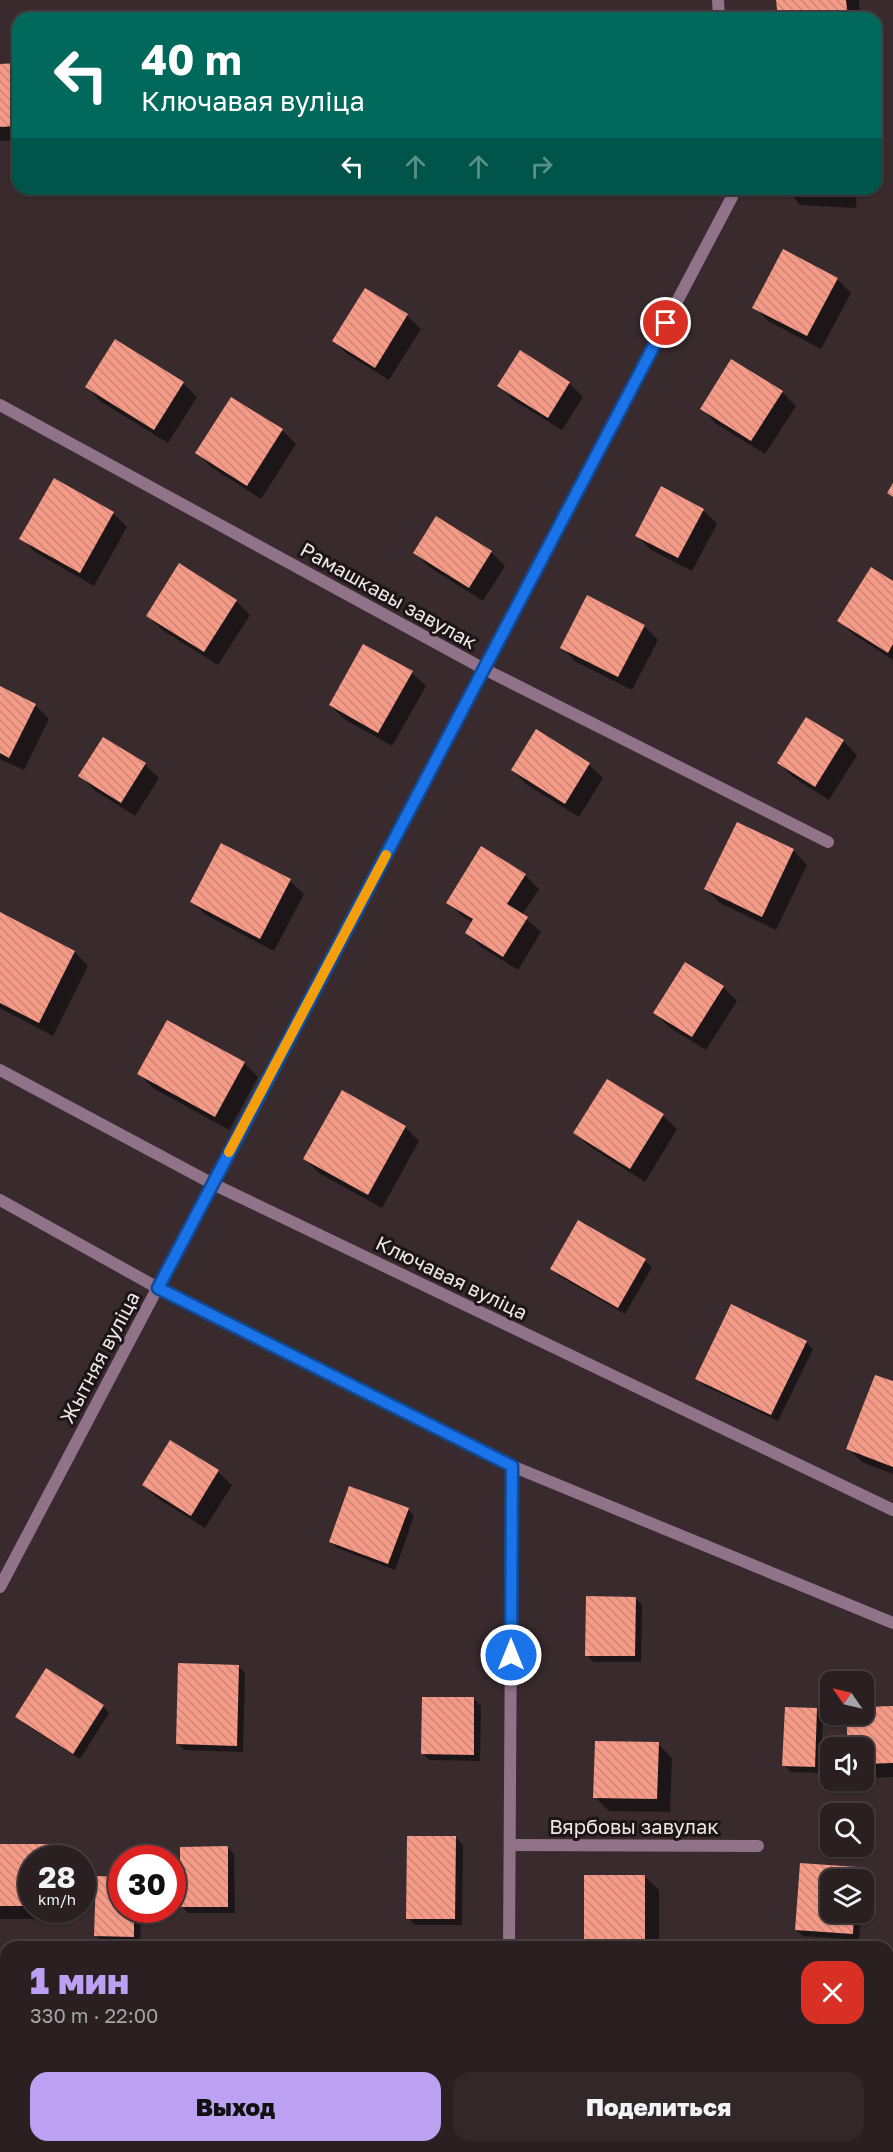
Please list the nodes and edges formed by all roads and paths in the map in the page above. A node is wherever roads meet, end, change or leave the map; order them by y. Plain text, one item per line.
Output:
1 (732, 195) edge
2 (0, 405) edge
3 (484, 669) junction
4 (828, 842) dead end
5 (0, 1070) edge
6 (213, 1184) junction
7 (0, 1200) edge
8 (158, 1288) junction
9 (512, 1466) junction
10 (893, 1509) edge
11 (0, 1587) edge
12 (893, 1623) edge
13 (510, 1845) junction
14 (758, 1846) dead end
15 (509, 1941) edge

1 - 3 street, Жытняя вуліца
2 - 3 street, Рамашкавы завулак
3 - 4 street, Рамашкавы завулак
3 - 6 street, Жытняя вуліца
5 - 6 street, Ключавая вуліца
6 - 8 street, Жытняя вуліца
6 - 10 street, Ключавая вуліца
7 - 8 street
8 - 9 street
8 - 11 street, Жытняя вуліца
9 - 12 street
9 - 13 street
13 - 14 street, Вярбовы завулак
13 - 15 street

